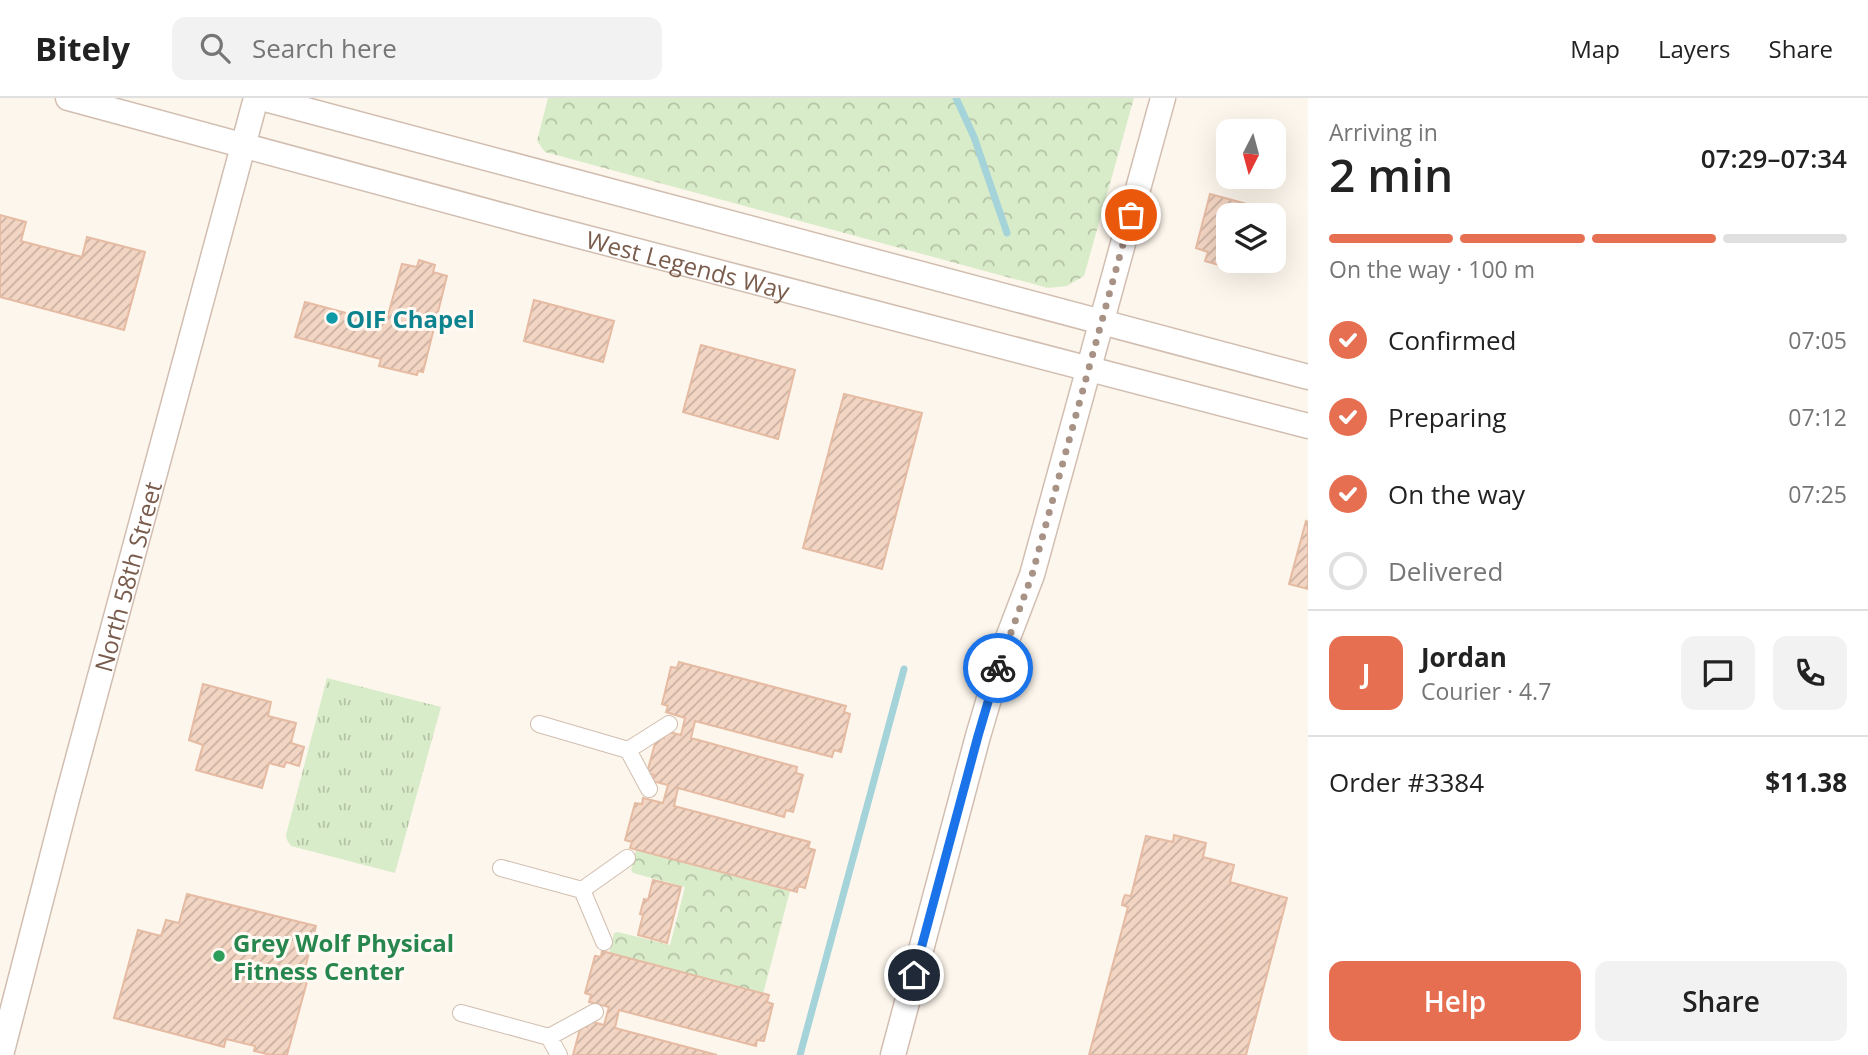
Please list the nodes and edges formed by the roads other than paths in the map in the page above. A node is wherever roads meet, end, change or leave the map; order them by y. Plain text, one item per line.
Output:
1 (68, 98) edge
2 (259, 98) edge
3 (1163, 98) edge
4 (244, 146) junction
5 (1102, 322) junction
6 (1090, 368) junction
7 (1308, 377) edge
8 (1308, 426) edge
9 (669, 723) dead end
10 (539, 724) dead end
11 (628, 750) junction
12 (649, 789) dead end
13 (627, 858) dead end
14 (501, 868) dead end
15 (582, 890) junction
16 (604, 942) dead end
17 (595, 1012) dead end
18 (461, 1013) dead end
19 (549, 1037) junction
20 (1, 1055) edge
21 (559, 1055) edge
22 (893, 1055) edge

1 - 4 street, West Legends Way
2 - 4 street, North 58th Street
2 - 5 street, West Legends Way
3 - 5 street
4 - 6 street, West Legends Way
4 - 20 street, North 58th Street
5 - 6 street
5 - 7 street, West Legends Way
6 - 8 street, West Legends Way
6 - 22 street
9 - 11 street
10 - 11 street
11 - 12 street
13 - 15 street
14 - 15 street
15 - 16 street
17 - 19 street
18 - 19 street
19 - 21 street

